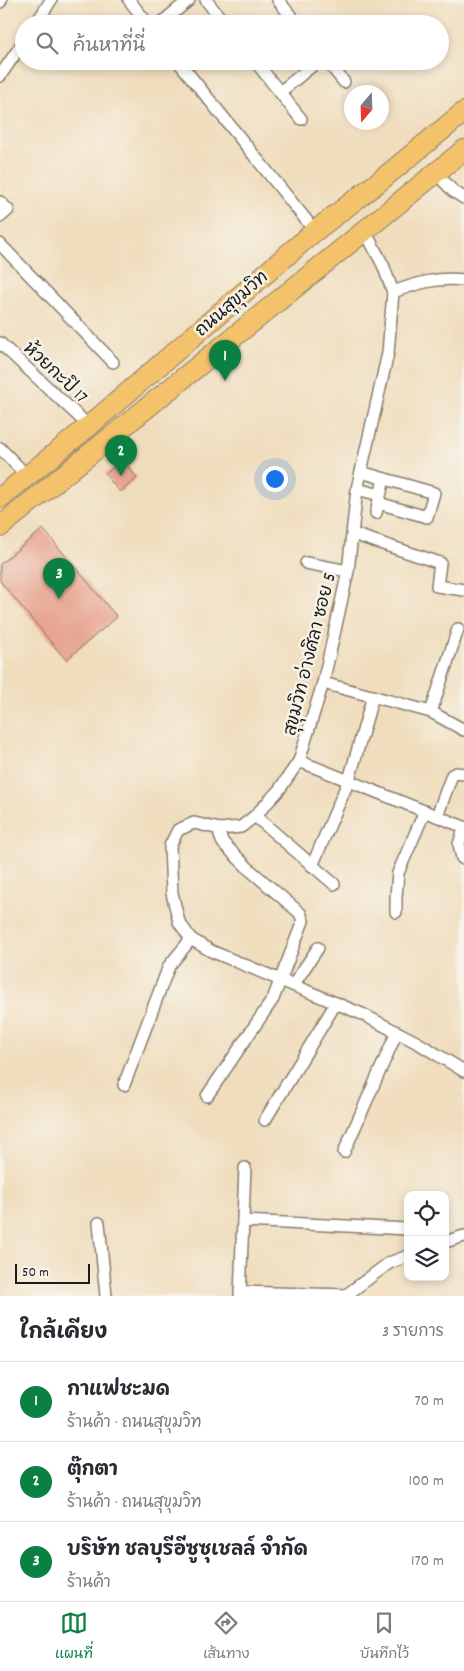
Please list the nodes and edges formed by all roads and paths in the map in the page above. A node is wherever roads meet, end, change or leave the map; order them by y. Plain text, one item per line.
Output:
1 (51, 0) edge
2 (129, 0) edge
3 (189, 0) edge
4 (206, 0) edge
5 (278, 0) edge
6 (42, 15) edge
7 (141, 15) edge
8 (171, 15) edge
9 (218, 15) edge
10 (290, 15) edge
11 (15, 54) edge
12 (185, 70) edge
13 (262, 70) edge
14 (307, 70) edge
15 (334, 70) edge
16 (0, 76) edge
17 (344, 82) dead end
18 (280, 92) junction
19 (464, 112) edge
20 (301, 119) dead end
21 (464, 150) edge
22 (436, 173) junction
23 (464, 198) edge
24 (0, 202) edge
25 (0, 217) edge
26 (315, 231) junction
27 (365, 231) junction
28 (0, 244) edge
29 (464, 280) edge
30 (393, 292) junction
31 (0, 344) edge
32 (113, 362) dead end
33 (89, 426) junction
34 (0, 448) edge
35 (361, 472) junction
36 (27, 476) junction
37 (384, 479) junction
38 (357, 489) junction
39 (0, 498) edge
40 (378, 504) junction
41 (0, 527) edge
42 (353, 534) junction
43 (306, 563) dead end
44 (348, 571) junction
45 (464, 590) edge
46 (458, 629) dead end
47 (324, 683) junction
48 (373, 696) junction
49 (431, 712) junction
50 (464, 730) edge
51 (299, 761) junction
52 (464, 774) edge
53 (349, 780) junction
54 (425, 811) junction
55 (256, 816) junction
56 (437, 816) junction
57 (464, 828) edge
58 (220, 829) junction
59 (462, 858) dead end
60 (312, 866) junction
61 (334, 884) dead end
62 (396, 912) dead end
63 (190, 940) junction
64 (318, 948) dead end
65 (280, 979) junction
66 (294, 984) junction
67 (336, 1003) junction
68 (397, 1032) junction
69 (464, 1071) edge
70 (124, 1085) dead end
71 (207, 1096) dead end
72 (265, 1120) dead end
73 (344, 1152) dead end
74 (245, 1168) dead end
75 (243, 1221) junction
76 (99, 1223) dead end
77 (404, 1229) edge
78 (464, 1236) edge
79 (449, 1241) edge
80 (404, 1257) edge
81 (241, 1294) edge
82 (106, 1296) edge
83 (346, 1296) edge

1 - 6 street
2 - 7 street
3 - 8 street
4 - 9 street
5 - 10 street
11 - 16 street
12 - 26 street
13 - 18 street
14 - 18 street
15 - 17 street
18 - 20 street
19 - 26 highway, ถนนสุขุมวิท
21 - 22 highway, ถนนสุขุมวิท
22 - 23 street
22 - 27 highway, ถนนสุขุมวิท
24 - 25 street
26 - 33 highway, ถนนสุขุมวิท
27 - 30 street, สุขุมวิท อ่างศิลา ซอย 5
27 - 41 highway, ถนนสุขุมวิท
28 - 32 street
29 - 30 street
30 - 35 street, สุขุมวิท อ่างศิลา ซอย 5
31 - 33 street, ห้วยกะปิ 17
33 - 36 highway, ถนนสุขุมวิท
34 - 36 street
35 - 37 street
35 - 38 street, สุขุมวิท อ่างศิลา ซอย 5
36 - 39 highway, ถนนสุขุมวิท
37 - 40 street
37 - 40 street
38 - 40 street
38 - 42 street, สุขุมวิท อ่างศิลา ซอย 5
42 - 44 street, สุขุมวิท อ่างศิลา ซอย 5
42 - 45 street
43 - 44 street
44 - 47 street, สุขุมวิท อ่างศิลา ซอย 5
46 - 49 street
47 - 48 street
47 - 51 street, สุขุมวิท อ่างศิลา ซอย 5
48 - 49 street
48 - 53 street
49 - 50 street
51 - 53 street
51 - 55 street, สุขุมวิท อ่างศิลา ซอย 5
52 - 56 street
53 - 54 street
53 - 60 street
54 - 56 street
54 - 62 street
55 - 58 street, สุขุมวิท อ่างศิลา ซอย 5
55 - 60 street
56 - 57 street
57 - 59 street
58 - 63 street, สุขุมวิท อ่างศิลา ซอย 5
58 - 65 street
60 - 61 street
63 - 65 street
63 - 70 street
64 - 66 street
65 - 66 street
65 - 71 street
66 - 67 street
67 - 68 street
67 - 72 street
68 - 69 street
68 - 73 street
74 - 75 street
75 - 77 street
75 - 81 street
76 - 82 street
78 - 79 street
80 - 83 street
81 - 83 street

